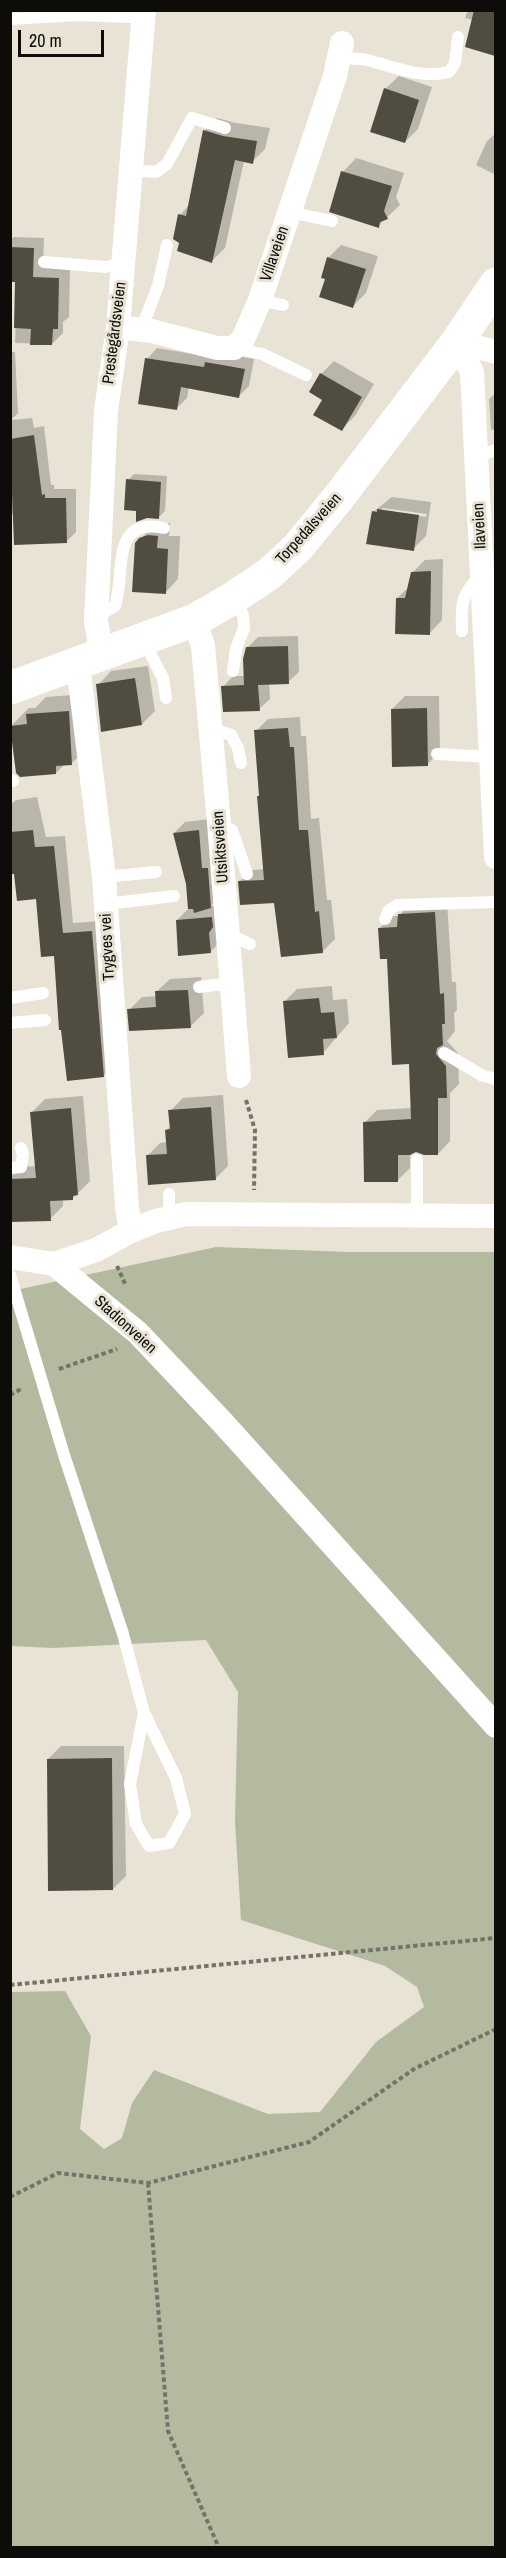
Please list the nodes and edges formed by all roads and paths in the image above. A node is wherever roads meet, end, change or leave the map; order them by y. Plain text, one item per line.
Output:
1 (144, 13) edge
2 (10, 19) edge
3 (458, 37) dead end
4 (340, 50) joint
5 (225, 128) dead end
6 (131, 170) junction
7 (289, 212) junction
8 (332, 221) dead end
9 (167, 245) dead end
10 (44, 262) dead end
11 (123, 263) junction
12 (495, 284) edge
13 (130, 328) junction
14 (457, 342) junction
15 (234, 348) junction
16 (495, 352) edge
17 (306, 375) dead end
18 (486, 453) edge
19 (487, 499) edge
20 (164, 528) dead end
21 (488, 549) edge
22 (482, 574) junction
23 (233, 598) junction
24 (96, 617) junction
25 (195, 620) junction
26 (462, 631) dead end
27 (143, 640) junction
28 (490, 651) edge
29 (90, 660) junction
30 (233, 670) dead end
31 (491, 684) edge
32 (10, 688) edge
33 (166, 698) dead end
34 (210, 728) junction
35 (436, 754) dead end
36 (492, 762) edge
37 (241, 763) dead end
38 (219, 823) junction
39 (495, 827) edge
40 (495, 856) edge
41 (156, 872) dead end
42 (247, 874) dead end
43 (104, 877) junction
44 (174, 896) dead end
45 (495, 902) edge
46 (106, 904) junction
47 (385, 919) dead end
48 (227, 934) junction
49 (250, 944) dead end
50 (231, 983) junction
51 (199, 987) dead end
52 (43, 993) dead end
53 (10, 998) edge
54 (45, 1020) dead end
55 (10, 1023) edge
56 (444, 1053) dead end
57 (239, 1076) joint
58 (495, 1078) edge
59 (21, 1148) dead end
60 (417, 1160) dead end
61 (10, 1168) edge
62 (169, 1194) dead end
63 (254, 1215) junction
64 (417, 1216) junction
65 (495, 1216) edge
66 (169, 1218) junction
67 (131, 1231) junction
68 (10, 1257) edge
69 (116, 1263) dead end
70 (54, 1264) junction
71 (10, 1275) edge
72 (130, 1293) dead end
73 (126, 1346) dead end
74 (41, 1378) junction
75 (10, 1395) edge
76 (144, 1713) junction
77 (495, 1726) edge
78 (495, 1938) edge
79 (10, 1985) edge
80 (495, 2029) edge
81 (148, 2183) junction
82 (10, 2197) edge
83 (219, 2547) edge

1 - 2 lane
1 - 6 street, Prestegårdsveien
3 - 4 lane
4 - 7 street, Villaveien
5 - 6 lane
6 - 11 street, Prestegårdsveien
7 - 8 lane
7 - 15 street, Villaveien
9 - 13 lane
10 - 11 lane
11 - 13 street, Prestegårdsveien
12 - 14 main road, Torpedalsveien
13 - 15 street
13 - 24 street, Prestegårdsveien
14 - 16 street
14 - 18 street, Ilaveien
14 - 23 main road, Torpedalsveien
15 - 17 lane
18 - 19 street, Ilaveien
19 - 21 street, Ilaveien
20 - 24 lane
21 - 22 street, Ilaveien
22 - 26 lane
22 - 28 street, Ilaveien
23 - 25 main road, Torpedalsveien
23 - 30 lane
24 - 29 street, Prestegårdsveien
25 - 27 main road, Torpedalsveien
25 - 34 street, Utsiktsveien
27 - 29 main road, Torpedalsveien
27 - 33 lane
28 - 31 street, Ilaveien
29 - 32 main road, Torpedalsveien
29 - 43 street, Trygves vei
31 - 36 street, Ilaveien
34 - 37 lane
34 - 38 street, Utsiktsveien
35 - 36 lane
36 - 39 street, Ilaveien
38 - 42 lane
38 - 48 street, Utsiktsveien
39 - 40 street, Ilaveien
41 - 43 lane
43 - 46 street, Trygves vei
44 - 46 lane
45 - 47 lane
46 - 67 street, Trygves vei
48 - 49 lane
48 - 50 street, Utsiktsveien
50 - 51 lane
50 - 57 street, Utsiktsveien
52 - 53 lane
54 - 55 lane
56 - 58 lane
57 - 63 path
59 - 61 lane
60 - 64 lane
62 - 66 lane
63 - 64 street
63 - 66 street
64 - 65 street
66 - 67 street
67 - 70 street
68 - 70 street
69 - 72 path
70 - 77 street, Stadionveien
71 - 74 lane
73 - 74 path
74 - 75 path
74 - 76 lane
76 - 76 lane
78 - 79 path
80 - 81 path
81 - 82 path
81 - 83 path

